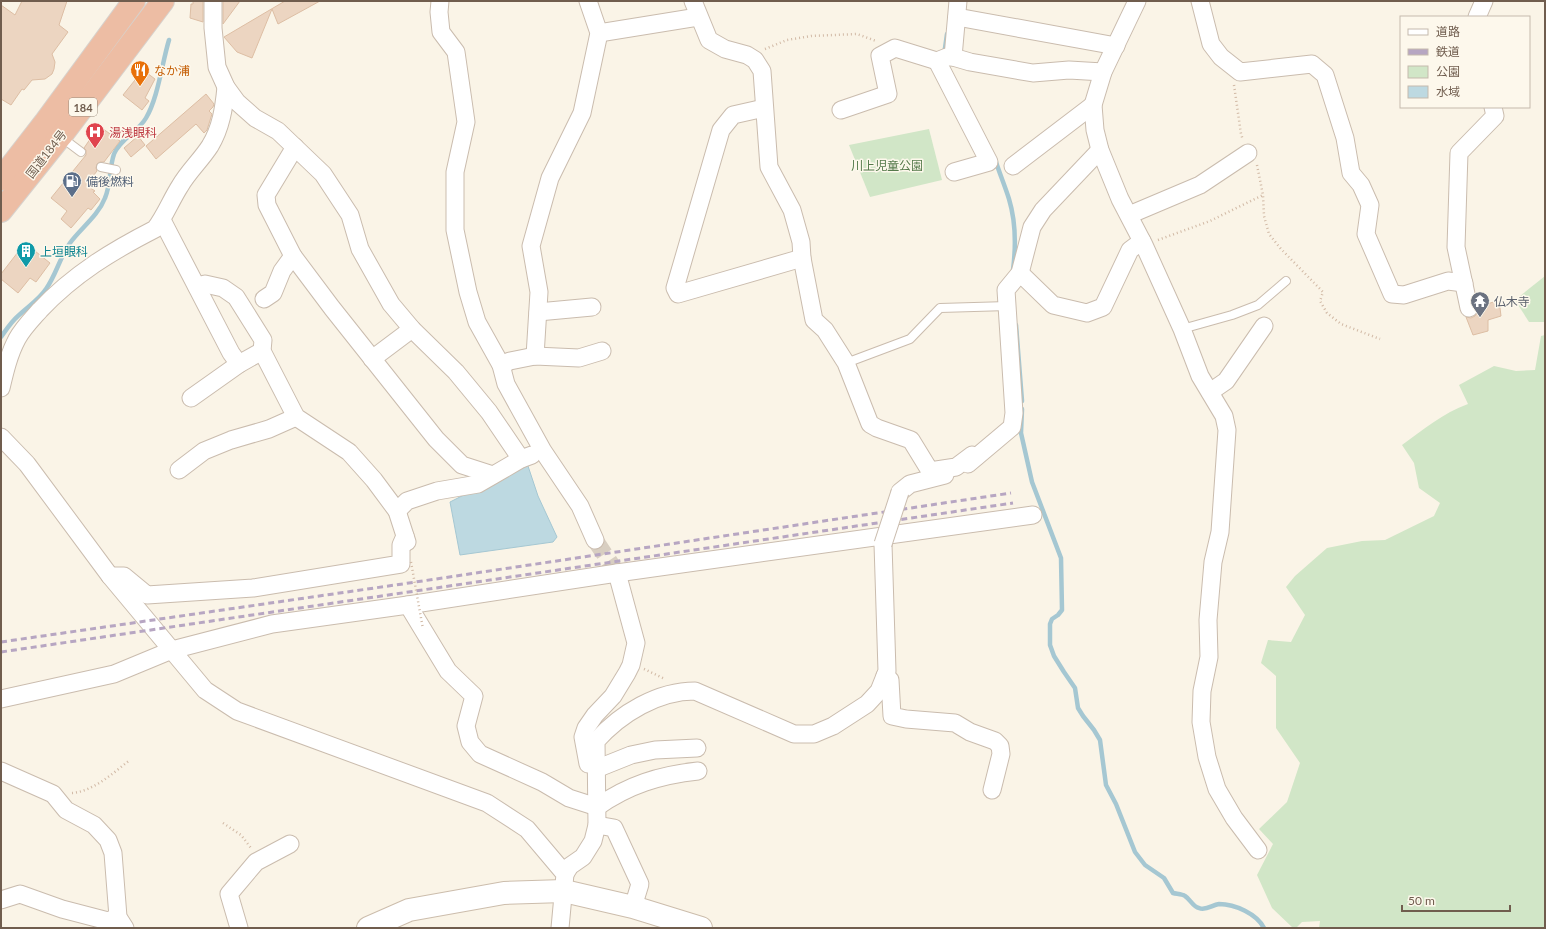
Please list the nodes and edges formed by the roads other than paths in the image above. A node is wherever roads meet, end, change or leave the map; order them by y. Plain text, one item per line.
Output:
1 (134, 1) edge
2 (163, 1) edge
3 (213, 1) edge
4 (440, 1) edge
5 (588, 1) edge
6 (693, 1) edge
7 (1137, 1) edge
8 (1200, 1) edge
9 (1484, 1) edge
10 (957, 9) edge
11 (1477, 16) edge
12 (698, 17) junction
13 (599, 33) junction
14 (1116, 46) junction
15 (944, 59) junction
16 (1103, 72) junction
17 (226, 87) junction
18 (1093, 105) junction
19 (764, 108) junction
20 (1493, 108) edge
21 (841, 110) dead end
22 (60, 136) junction
23 (295, 147) junction
24 (1100, 150) junction
25 (81, 152) dead end
26 (1248, 153) road end
27 (1013, 166) dead end
28 (104, 168) dead end
29 (116, 170) dead end
30 (954, 172) dead end
31 (1, 179) edge
32 (1, 211) edge
33 (1129, 216) junction
34 (162, 220) junction
35 (1143, 243) junction
36 (293, 256) junction
37 (802, 258) junction
38 (1015, 280) junction
39 (1286, 281) dead end
40 (1464, 283) junction
41 (197, 287) junction
42 (264, 299) dead end
43 (1008, 306) junction
44 (592, 307) dead end
45 (1469, 308) dead end
46 (538, 312) junction
47 (1264, 326) dead end
48 (412, 329) junction
49 (1182, 329) junction
50 (262, 351) junction
51 (602, 351) dead end
52 (535, 356) junction
53 (372, 359) junction
54 (846, 363) junction
55 (239, 364) junction
56 (501, 365) junction
57 (1, 388) edge
58 (1210, 392) junction
59 (190, 398) dead end
60 (296, 417) junction
61 (1, 437) edge
62 (543, 451) junction
63 (976, 457) junction
64 (521, 459) junction
65 (179, 470) dead end
66 (493, 475) junction
67 (397, 511) junction
68 (1033, 515) dead end
69 (595, 540) tunnel mouth
70 (617, 573) junction
71 (110, 576) junction
72 (408, 606) junction
73 (172, 650) junction
74 (885, 676) junction
75 (1, 699) edge
76 (697, 748) dead end
77 (1, 771) edge
78 (698, 771) dead end
79 (596, 772) junction
80 (992, 790) dead end
81 (597, 807) junction
82 (597, 825) junction
83 (290, 844) dead end
84 (1258, 850) dead end
85 (565, 883) junction
86 (1, 900) edge
87 (633, 907) junction
88 (122, 922) edge
89 (239, 928) edge
90 (368, 928) edge
91 (560, 928) edge
92 (701, 928) edge

1 - 31 highway, 国道184号 / 184
2 - 22 highway, 国道184号 / 184
3 - 17 street
4 - 56 street
5 - 13 street
6 - 12 street
7 - 14 street
8 - 40 street
9 - 11 street
10 - 14 street
10 - 15 street
12 - 13 street
12 - 19 street
13 - 46 street
14 - 16 street
15 - 16 street
15 - 21 street
15 - 30 street
16 - 18 street
17 - 23 street
17 - 34 street
18 - 24 street
18 - 27 street
19 - 37 street
19 - 37 street
20 - 40 street
22 - 25 lane
22 - 32 highway, 国道184号 / 184
23 - 36 street
23 - 48 street
24 - 33 street
24 - 38 street
26 - 33 street
28 - 29 lane
33 - 35 street
34 - 41 street
34 - 57 street
35 - 38 street
35 - 49 street
36 - 42 street
36 - 53 street
37 - 54 street
38 - 43 street
39 - 49 lane
40 - 45 street
41 - 50 street
41 - 55 street
43 - 54 lane
43 - 63 street
44 - 46 street
46 - 52 street
47 - 58 street
48 - 53 street
48 - 64 street
49 - 58 street
50 - 55 street
50 - 60 street
51 - 52 street
52 - 56 street
53 - 66 street
54 - 63 street
55 - 59 street
56 - 62 street
58 - 84 street
60 - 65 street
60 - 67 street
61 - 71 street
62 - 64 street
62 - 69 street
63 - 74 street, bridge
64 - 66 street
66 - 67 street
67 - 71 street
68 - 70 street
70 - 72 street
70 - 79 street
71 - 73 street
72 - 73 street
72 - 81 street
73 - 75 street
73 - 85 street
74 - 79 street
74 - 80 street
76 - 79 street
77 - 88 street
78 - 81 street
79 - 81 street
81 - 82 street
82 - 85 street
82 - 87 street
83 - 89 street
85 - 87 street
85 - 90 street
85 - 91 street
86 - 88 street
87 - 92 street

